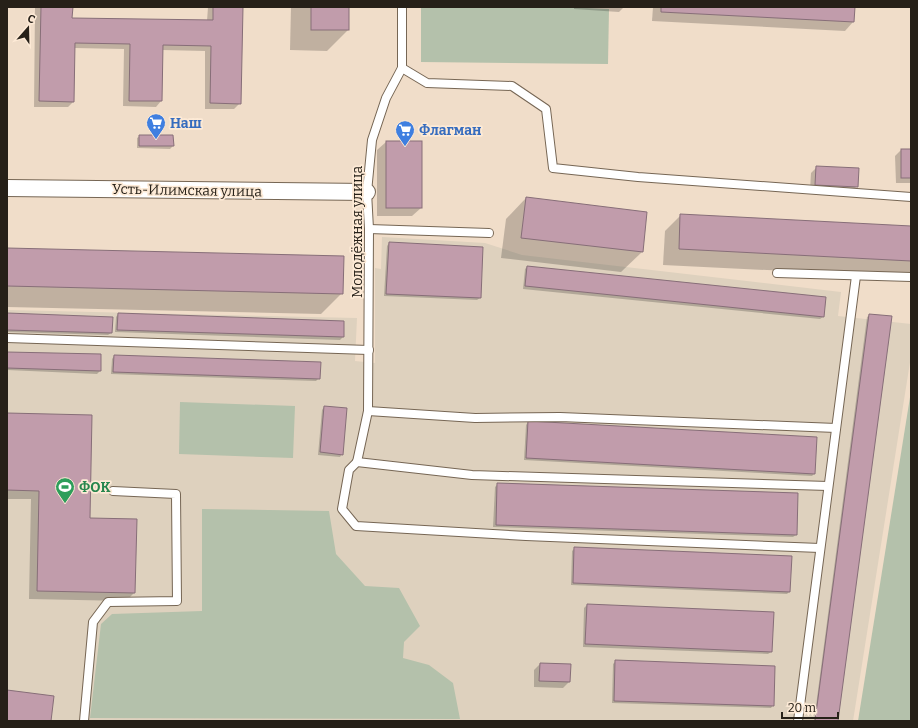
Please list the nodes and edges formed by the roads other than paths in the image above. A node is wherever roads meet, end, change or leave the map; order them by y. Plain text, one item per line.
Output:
1 (402, 7) edge
2 (402, 68) junction
3 (7, 188) edge
4 (367, 192) junction
5 (911, 197) edge
6 (369, 228) junction
7 (489, 233) dead end
8 (777, 273) dead end
9 (856, 276) junction
10 (911, 277) edge
11 (7, 338) edge
12 (369, 350) junction
13 (368, 411) junction
14 (836, 428) junction
15 (357, 462) junction
16 (828, 486) junction
17 (113, 491) dead end
18 (820, 548) junction
19 (84, 721) edge
20 (798, 721) edge

1 - 2 lane, Молодёжная улица
2 - 4 lane, Молодёжная улица
2 - 5 lane
3 - 4 street, Усть-Илимская улица
4 - 6 lane, Молодёжная улица
6 - 7 lane
6 - 12 lane, Молодёжная улица
8 - 9 lane
9 - 10 lane
9 - 14 lane
11 - 12 lane
12 - 13 lane, Молодёжная улица
13 - 14 lane
13 - 15 lane, Молодёжная улица
14 - 16 lane
15 - 16 lane
15 - 18 lane, Молодёжная улица
16 - 18 lane
17 - 19 lane
18 - 20 lane

